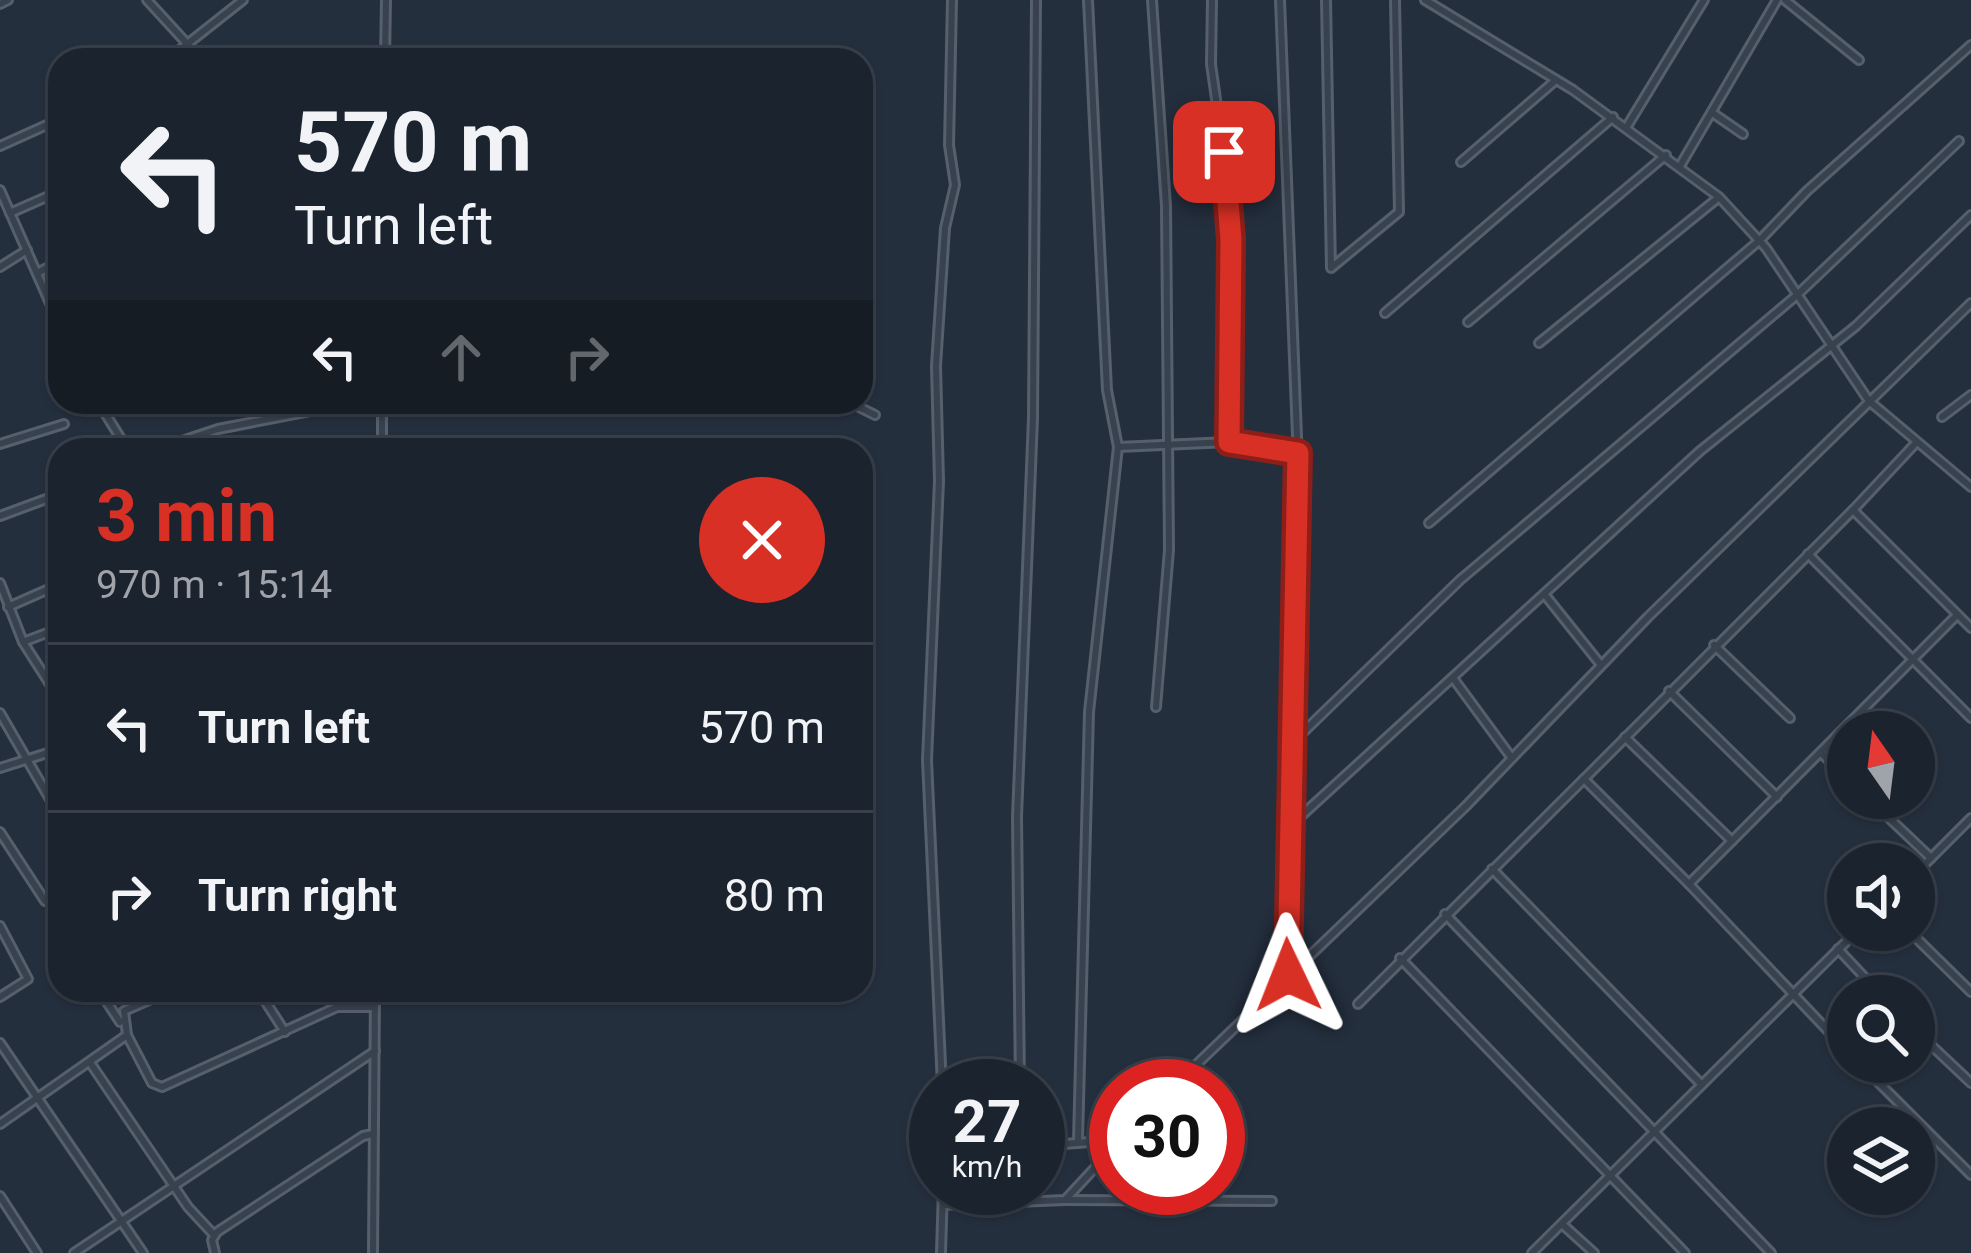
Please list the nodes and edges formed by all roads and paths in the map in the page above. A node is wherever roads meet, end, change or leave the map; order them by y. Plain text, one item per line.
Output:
1 (8, 0) edge
2 (147, 0) edge
3 (243, 0) edge
4 (386, 0) edge
5 (952, 0) edge
6 (1036, 0) edge
7 (1088, 0) edge
8 (1152, 0) edge
9 (1212, 0) edge
10 (1280, 0) edge
11 (1326, 0) edge
12 (1395, 0) edge
13 (1425, 0) edge
14 (1704, 0) edge
15 (1781, 0) edge
16 (0, 4) edge
17 (191, 44) junction
18 (1971, 45) edge
19 (185, 48) edge
20 (194, 48) edge
21 (385, 48) edge
22 (1859, 60) dead end
23 (1556, 80) junction
24 (1714, 114) junction
25 (1613, 117) junction
26 (48, 124) edge
27 (1627, 128) junction
28 (1743, 134) dead end
29 (1960, 141) dead end
30 (0, 146) edge
31 (1666, 154) junction
32 (1461, 162) dead end
33 (1680, 166) junction
34 (0, 192) edge
35 (48, 196) edge
36 (1719, 196) junction
37 (10, 213) junction
38 (1971, 215) edge
39 (1760, 240) junction
40 (27, 250) junction
41 (0, 266) edge
42 (48, 267) edge
43 (37, 273) junction
44 (1798, 295) junction
45 (48, 298) edge
46 (1971, 302) edge
47 (1384, 313) dead end
48 (1468, 322) dead end
49 (1539, 343) dead end
50 (1831, 347) junction
51 (1971, 395) edge
52 (1869, 401) junction
53 (296, 414) edge
54 (1942, 417) dead end
55 (64, 424) dead end
56 (191, 438) edge
57 (1168, 442) junction
58 (1229, 442) junction
59 (0, 444) edge
60 (1914, 445) junction
61 (1118, 447) junction
62 (1298, 453) junction
63 (1971, 487) edge
64 (48, 498) edge
65 (1853, 510) junction
66 (1632, 515) dead end
67 (0, 516) edge
68 (1429, 523) dead end
69 (1808, 554) junction
70 (0, 583) edge
71 (48, 590) edge
72 (1545, 595) junction
73 (9, 609) junction
74 (0, 614) edge
75 (1957, 615) junction
76 (1971, 628) edge
77 (48, 633) edge
78 (23, 642) junction
79 (1714, 645) junction
80 (1914, 663) junction
81 (1601, 664) junction
82 (1452, 677) junction
83 (48, 681) edge
84 (1669, 691) junction
85 (1156, 707) dead end
86 (0, 712) edge
87 (1790, 718) dead end
88 (1971, 718) edge
89 (1625, 737) junction
90 (1288, 747) junction
91 (48, 753) edge
92 (1822, 753) junction
93 (1511, 757) junction
94 (1827, 758) edge
95 (30, 760) junction
96 (0, 768) edge
97 (1584, 779) junction
98 (48, 794) edge
99 (1778, 796) junction
100 (1971, 818) edge
101 (1890, 819) edge
102 (1288, 828) junction
103 (0, 832) edge
104 (1732, 841) junction
105 (1915, 843) edge
106 (1935, 854) edge
107 (1492, 869) junction
108 (1689, 884) junction
109 (48, 903) edge
110 (1445, 914) junction
111 (0, 926) edge
112 (1837, 951) edge
113 (1839, 951) edge
114 (1929, 951) edge
115 (1400, 958) junction
116 (1288, 975) junction
117 (1862, 975) edge
118 (1971, 992) edge
119 (1790, 994) junction
120 (0, 997) edge
121 (107, 1002) edge
122 (145, 1002) edge
123 (266, 1002) edge
124 (375, 1002) edge
125 (1358, 1004) dead end
126 (375, 1006) junction
127 (122, 1026) junction
128 (1827, 1031) edge
129 (286, 1034) junction
130 (127, 1035) junction
131 (0, 1043) edge
132 (1935, 1049) edge
133 (375, 1051) junction
134 (941, 1059) edge
135 (1020, 1059) edge
136 (1202, 1059) edge
137 (91, 1064) junction
138 (1879, 1083) edge
139 (1971, 1083) edge
140 (1701, 1084) junction
141 (37, 1100) junction
142 (0, 1124) edge
143 (1656, 1130) junction
144 (373, 1134) junction
145 (1078, 1142) junction
146 (1089, 1142) edge
147 (1065, 1143) edge
148 (1089, 1173) edge
149 (1971, 1175) edge
150 (1609, 1176) junction
151 (174, 1186) junction
152 (0, 1196) edge
153 (1065, 1200) joint
154 (1271, 1201) dead end
155 (943, 1215) edge
156 (122, 1221) junction
157 (1562, 1224) junction
158 (214, 1235) junction
159 (38, 1253) edge
160 (74, 1253) edge
161 (143, 1253) edge
162 (215, 1253) edge
163 (373, 1253) edge
164 (941, 1253) edge
165 (1532, 1253) edge
166 (1594, 1253) edge
167 (1685, 1253) edge
168 (1771, 1253) edge

1 - 16 street
2 - 17 street
3 - 17 street
4 - 21 street
5 - 134 street
6 - 135 street
7 - 61 street
8 - 57 street
9 - 58 street
10 - 62 street
11 - 12 street
13 - 23 street
14 - 27 street
15 - 22 street
15 - 24 street
17 - 19 street
17 - 20 street
18 - 39 street
23 - 25 street
23 - 32 street
24 - 28 street
24 - 33 street
25 - 27 street
25 - 47 street
26 - 30 street
27 - 31 street
29 - 44 street
31 - 33 street
31 - 48 street
33 - 36 street
34 - 37 street
35 - 37 street
36 - 39 street
36 - 49 street
37 - 40 street
38 - 50 street
39 - 44 street
39 - 68 street
40 - 41 street
40 - 43 street
42 - 43 street
43 - 45 street
44 - 50 street
44 - 90 street
46 - 52 street
50 - 52 street
50 - 82 street
51 - 54 street
52 - 60 street
52 - 81 street
53 - 56 street
55 - 59 street
57 - 58 street
57 - 61 street
57 - 85 street
58 - 62 street
60 - 63 street
60 - 65 street
61 - 145 street
62 - 90 street
64 - 67 street
65 - 69 street
65 - 75 street
66 - 72 street
69 - 79 street
69 - 80 street
70 - 73 street
71 - 73 street
72 - 81 street
72 - 82 street
73 - 74 street
73 - 78 street
75 - 76 street
75 - 80 street
77 - 78 street
78 - 83 street
79 - 84 street
79 - 87 street
80 - 88 street
80 - 92 street
81 - 93 street
82 - 93 street
82 - 102 street
84 - 89 street
84 - 99 street
86 - 95 street
89 - 97 street
89 - 104 street
90 - 102 street
91 - 95 street
92 - 94 street
92 - 99 street
93 - 116 street
95 - 96 street
95 - 98 street
97 - 107 street
97 - 108 street
99 - 104 street
100 - 106 street
101 - 105 street
102 - 116 street
103 - 109 street
104 - 108 street
107 - 110 street
107 - 140 street
108 - 119 street
110 - 115 street
110 - 143 street
111 - 120 street
112 - 119 street
113 - 117 street
114 - 118 street
115 - 125 street
115 - 150 street
116 - 136 street
119 - 128 street
119 - 140 street
121 - 127 street
122 - 127 street
123 - 129 street
124 - 126 street
126 - 129 street
126 - 133 street
127 - 130 street
129 - 130 street
130 - 137 street
131 - 141 street
132 - 139 street
133 - 144 street
133 - 151 street
137 - 141 street
137 - 151 street
138 - 149 street
140 - 143 street
141 - 142 street
141 - 156 street
143 - 150 street
143 - 168 street
144 - 158 street
144 - 163 street
145 - 146 street
145 - 147 street
148 - 153 street
150 - 157 street
150 - 167 street
151 - 156 street
151 - 158 street
152 - 159 street
153 - 154 street
155 - 164 street
156 - 160 street
156 - 161 street
157 - 165 street
157 - 166 street
158 - 162 street

